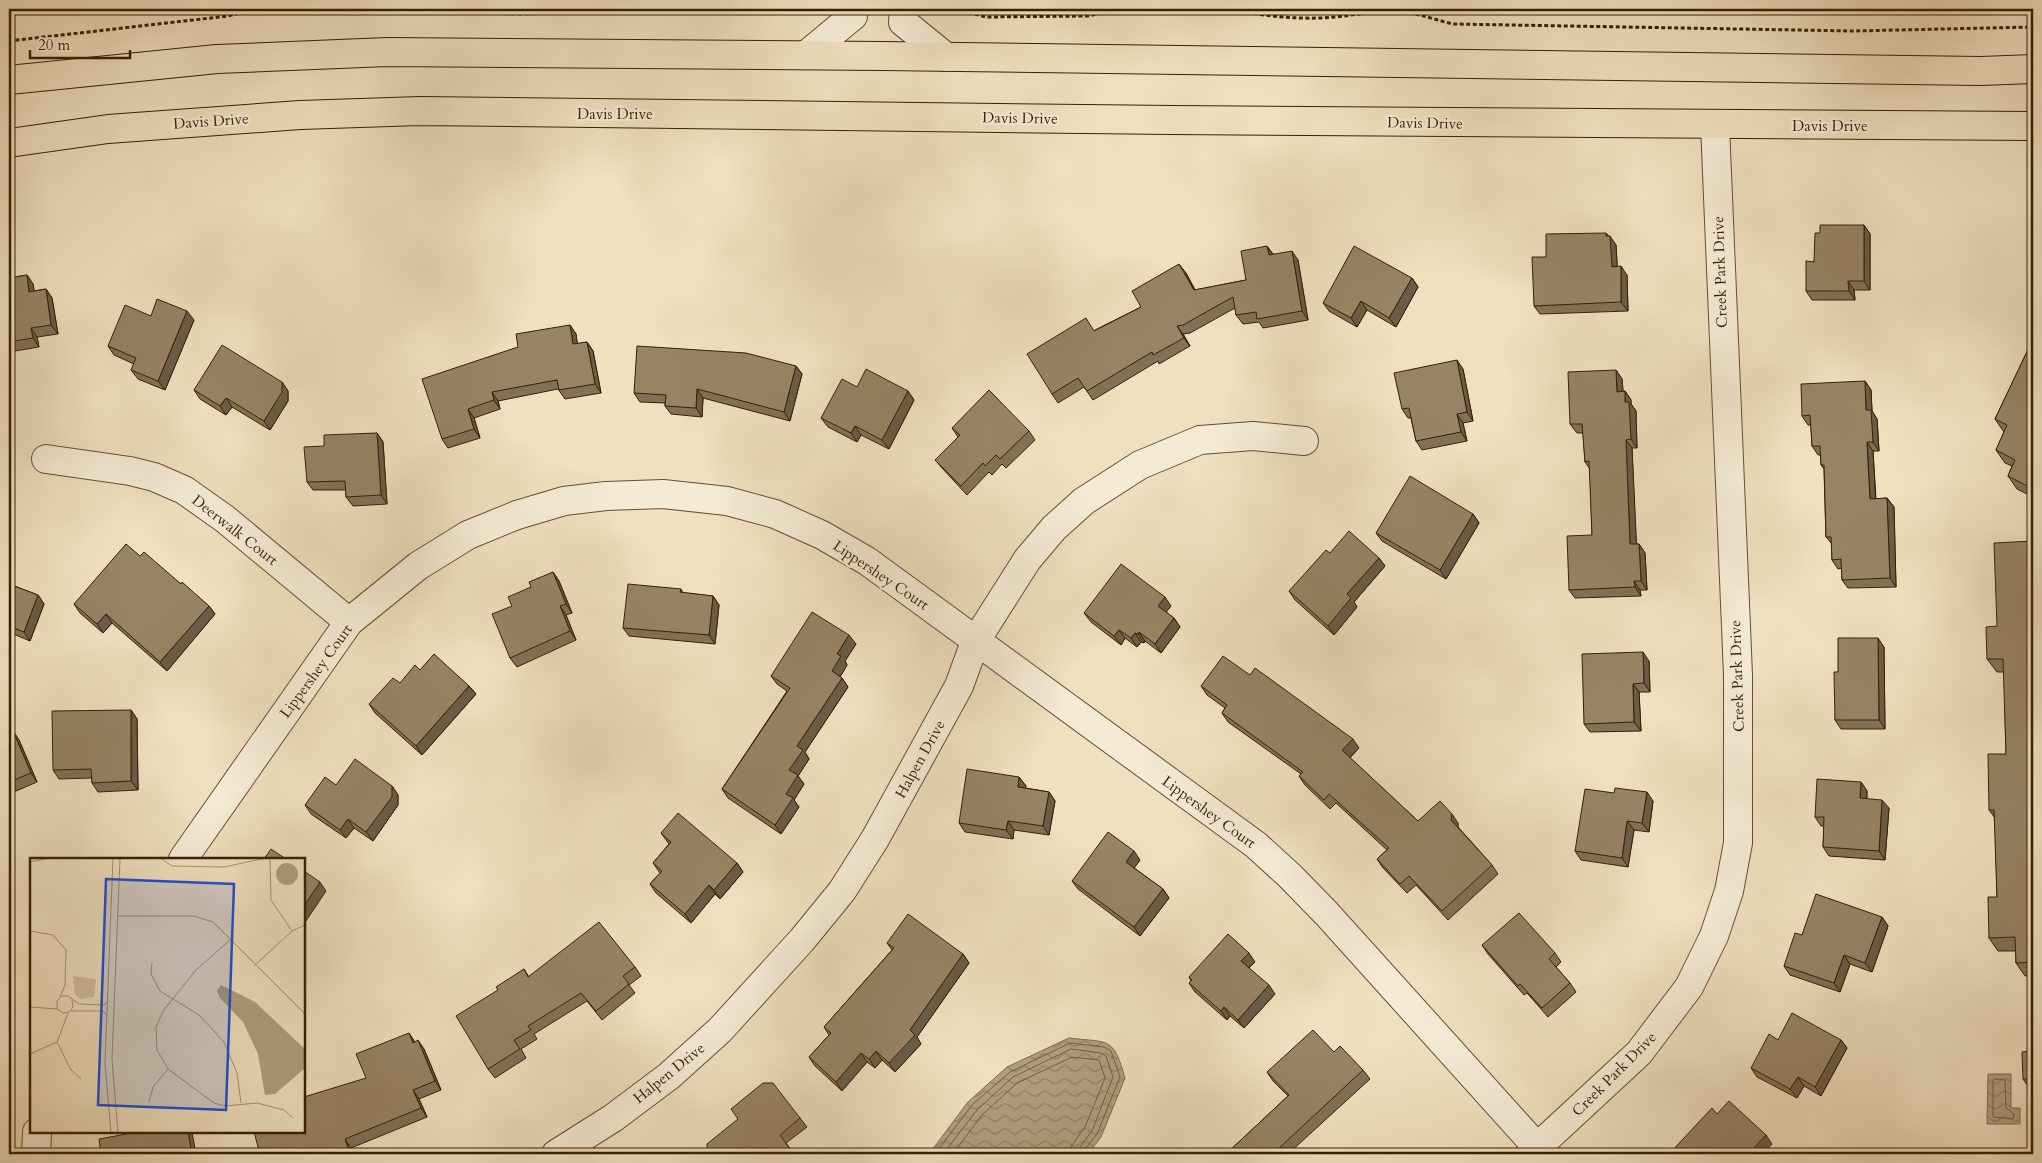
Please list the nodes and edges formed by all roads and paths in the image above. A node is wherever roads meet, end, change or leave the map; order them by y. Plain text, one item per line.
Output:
1 (255, 9) edge
2 (328, 9) edge
3 (336, 9) edge
4 (466, 9) edge
5 (571, 9) edge
6 (756, 9) edge
7 (853, 9) edge
8 (904, 9) edge
9 (956, 9) edge
10 (1119, 9) edge
11 (1228, 9) edge
12 (811, 10) edge
13 (2033, 27) edge
14 (9, 40) edge
15 (806, 55) junction
16 (946, 57) junction
17 (2033, 69) edge
18 (9, 80) edge
19 (1714, 125) junction
20 (2033, 126) edge
21 (9, 143) edge
22 (1304, 442) dead end
23 (46, 459) dead end
24 (349, 622) junction
25 (975, 642) junction
26 (184, 858) edge
27 (37, 1133) edge
28 (1533, 1151) edge
29 (36, 1154) edge
30 (556, 1154) edge

1 - 14 path
2 - 3 path
4 - 5 path
6 - 12 path
7 - 15 street
8 - 16 street
9 - 10 path
11 - 13 path
15 - 16 main road
15 - 18 main road
16 - 17 main road
19 - 20 main road, Davis Drive
19 - 21 main road, Davis Drive
19 - 28 street, Creek Park Drive
22 - 25 street, Halpen Drive
23 - 24 street, Deerwalk Court
24 - 25 street, Lippershey Court
24 - 26 street, Lippershey Court
25 - 28 street, Lippershey Court
25 - 30 street, Halpen Drive
27 - 29 street

